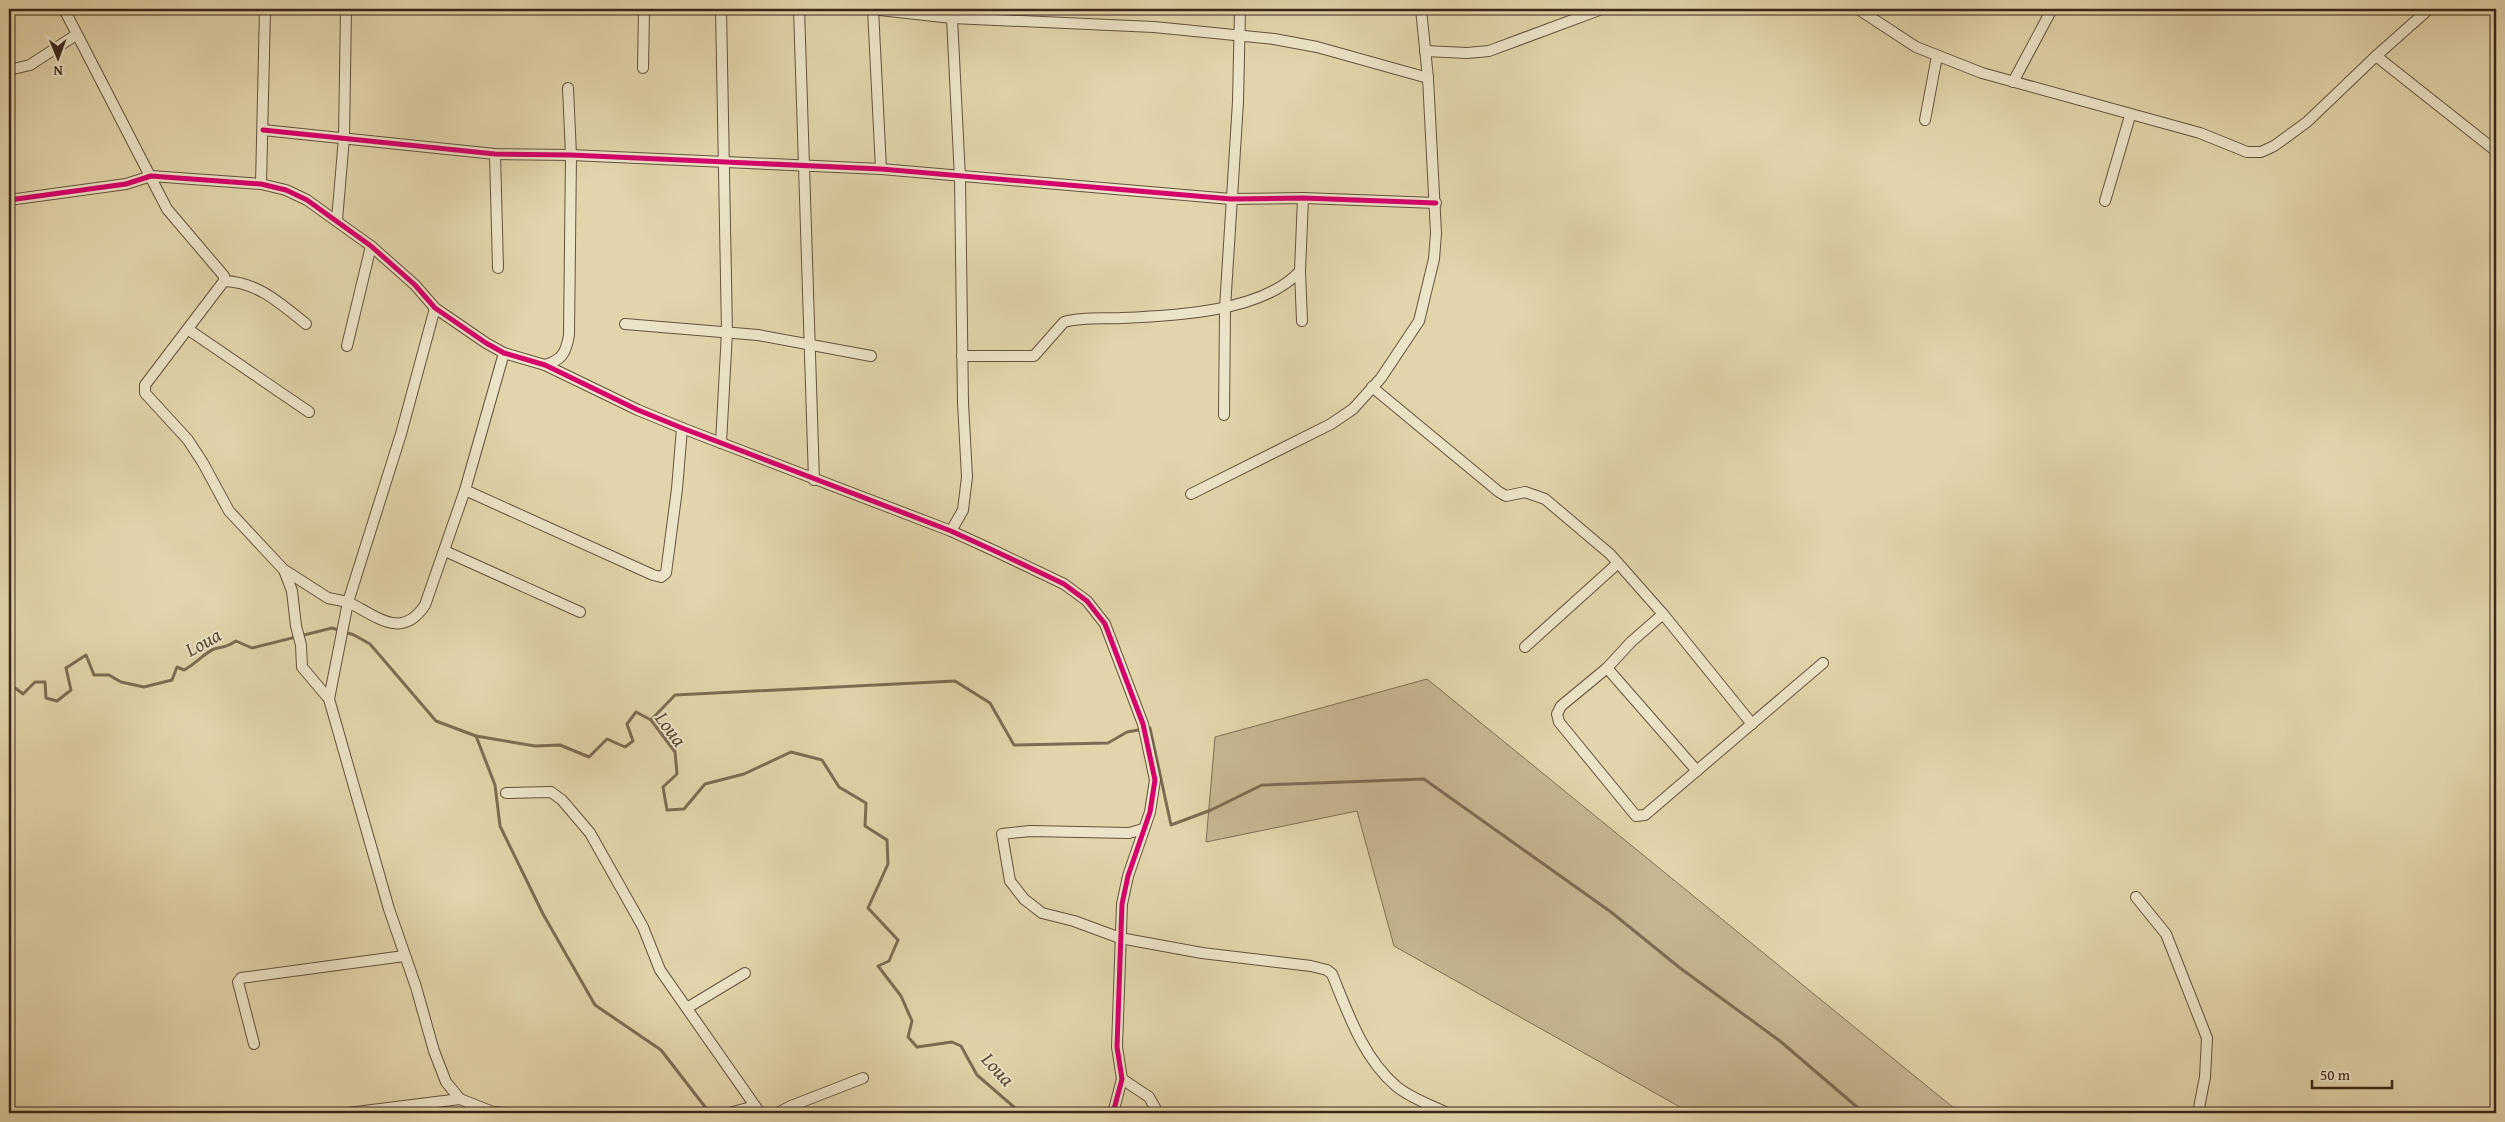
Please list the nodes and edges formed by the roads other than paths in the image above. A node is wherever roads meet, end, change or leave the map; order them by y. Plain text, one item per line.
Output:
1 (64, 9) edge
2 (265, 9) edge
3 (346, 9) edge
4 (644, 9) edge
5 (720, 9) edge
6 (799, 9) edge
7 (872, 9) edge
8 (1240, 9) edge
9 (1421, 9) edge
10 (1602, 9) edge
11 (1858, 9) edge
12 (2052, 9) edge
13 (2429, 9) edge
14 (952, 18) junction
15 (76, 35) junction
16 (1240, 36) junction
17 (1425, 51) junction
18 (1937, 56) junction
19 (2376, 56) junction
20 (643, 68) dead end
21 (9, 70) edge
22 (1428, 78) junction
23 (2013, 82) junction
24 (568, 88) dead end
25 (2130, 116) junction
26 (1925, 120) dead end
27 (263, 130) junction
28 (344, 138) junction
29 (2496, 151) edge
30 (495, 154) junction
31 (572, 154) junction
32 (724, 163) junction
33 (804, 166) junction
34 (881, 169) junction
35 (151, 176) junction
36 (960, 178) junction
37 (261, 184) junction
38 (1303, 198) junction
39 (1231, 199) junction
40 (9, 200) edge
41 (2106, 201) dead end
42 (1436, 203) junction
43 (337, 220) junction
44 (371, 246) junction
45 (498, 268) dead end
46 (1300, 271) junction
47 (224, 281) junction
48 (435, 308) junction
49 (1225, 308) junction
50 (1302, 321) dead end
51 (306, 324) dead end
52 (625, 324) dead end
53 (189, 330) junction
54 (727, 332) junction
55 (347, 346) dead end
56 (810, 346) junction
57 (504, 353) junction
58 (870, 356) dead end
59 (962, 356) junction
60 (545, 365) junction
61 (1372, 387) junction
62 (309, 412) dead end
63 (1224, 415) dead end
64 (682, 428) junction
65 (721, 443) junction
66 (814, 480) junction
67 (465, 490) junction
68 (1192, 494) dead end
69 (951, 531) junction
70 (445, 551) junction
71 (1617, 564) junction
72 (284, 570) junction
73 (348, 602) junction
74 (580, 612) dead end
75 (1663, 614) junction
76 (1525, 647) dead end
77 (1823, 663) dead end
78 (1607, 668) junction
79 (329, 699) junction
80 (1752, 724) junction
81 (1697, 771) junction
82 (506, 793) dead end
83 (1143, 829) junction
84 (2136, 897) dead end
85 (1120, 938) junction
86 (404, 956) junction
87 (745, 973) dead end
88 (687, 1008) junction
89 (254, 1044) dead end
90 (863, 1078) dead end
91 (1122, 1080) junction
92 (460, 1099) junction
93 (758, 1110) edge
94 (348, 1113) edge
95 (507, 1113) edge
96 (729, 1113) edge
97 (777, 1113) edge
98 (1113, 1113) edge
99 (1158, 1113) edge
100 (1447, 1113) edge
101 (2198, 1113) edge

1 - 15 street
2 - 27 street
3 - 28 street
4 - 20 street
5 - 32 street
6 - 33 street
7 - 14 street
7 - 34 street
8 - 16 street
9 - 17 street
10 - 17 street
11 - 18 street
12 - 23 street
13 - 19 street
14 - 16 street
14 - 36 street
15 - 21 street
15 - 35 street
16 - 22 street
16 - 39 street
17 - 22 street
18 - 23 street
18 - 26 street
19 - 25 street
19 - 29 street
22 - 42 street
23 - 25 street
24 - 31 street
25 - 41 street
27 - 28 street
27 - 37 street
28 - 30 street
28 - 43 street
30 - 31 street
30 - 45 street
31 - 32 street
31 - 60 street
32 - 33 street
32 - 54 street
33 - 34 street
33 - 56 street
34 - 36 street
35 - 37 street
35 - 40 street
35 - 47 street
36 - 39 street
36 - 59 street
37 - 43 street
38 - 39 street
38 - 42 street
38 - 46 street
39 - 49 street
42 - 61 street
43 - 44 street
44 - 48 street
44 - 55 street
46 - 49 street
46 - 50 street
47 - 51 street
47 - 53 street
48 - 57 street
48 - 73 street
49 - 59 street
49 - 63 street
52 - 54 street
53 - 62 street
53 - 72 street
54 - 56 street
54 - 65 street
56 - 58 street
56 - 66 street
57 - 60 street
57 - 67 street
59 - 69 street
60 - 64 street
61 - 68 street
61 - 71 street
64 - 65 street
64 - 67 street
65 - 66 street
66 - 69 street
67 - 70 street
69 - 83 street
70 - 73 street
70 - 74 street
71 - 75 street
71 - 76 street
72 - 73 street
72 - 79 street
73 - 79 street
75 - 78 street
75 - 80 street
77 - 80 street
78 - 81 street
78 - 81 street
79 - 86 street
80 - 81 street
82 - 88 street
83 - 85 street
83 - 85 street
84 - 101 street
85 - 91 street
85 - 100 street
86 - 89 street
86 - 92 street
87 - 88 street
88 - 93 street
90 - 97 street
91 - 98 street
91 - 99 street
92 - 94 street
92 - 95 street
93 - 96 street

